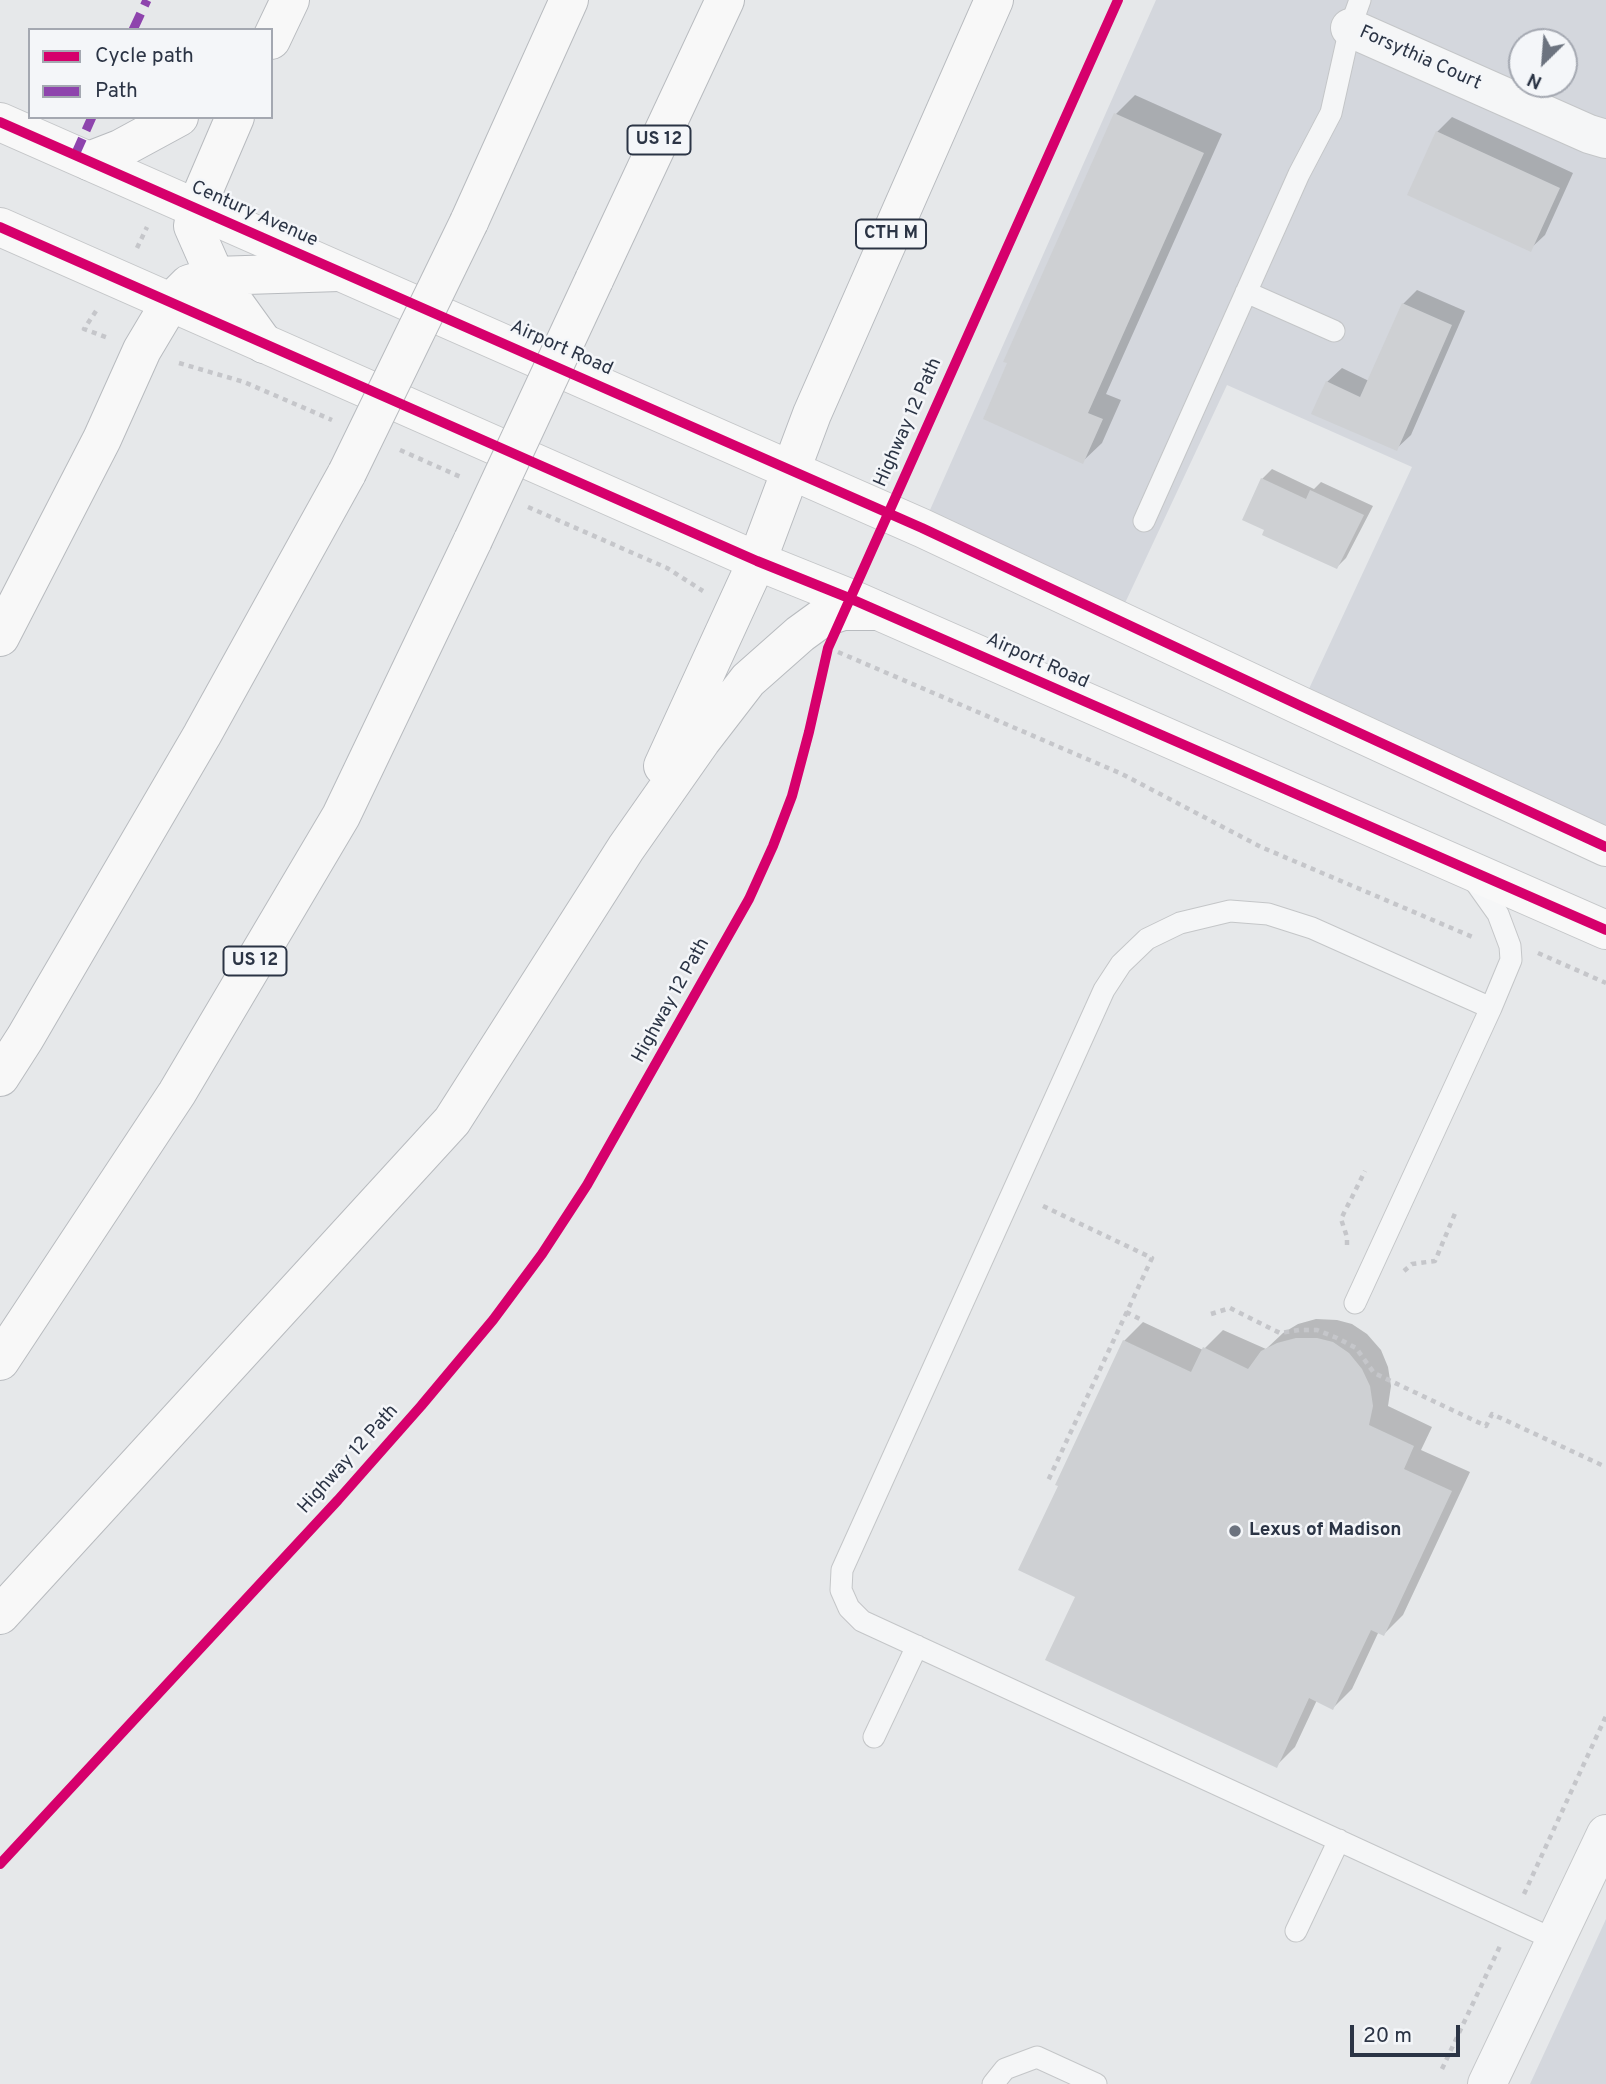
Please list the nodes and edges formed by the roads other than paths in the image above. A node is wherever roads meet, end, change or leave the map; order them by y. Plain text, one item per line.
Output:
1 (270, 0) edge
2 (290, 0) edge
3 (569, 0) edge
4 (725, 0) edge
5 (994, 0) edge
6 (1355, 14) edge
7 (256, 28) edge
8 (273, 36) edge
9 (175, 119) edge
10 (234, 119) edge
11 (0, 122) edge
12 (1606, 139) edge
13 (89, 161) junction
14 (179, 200) junction
15 (0, 227) edge
16 (339, 272) junction
17 (215, 276) junction
18 (1246, 292) junction
19 (170, 303) junction
20 (1334, 331) dead end
21 (494, 340) joint
22 (264, 344) junction
23 (791, 469) junction
24 (1144, 520) dead end
25 (757, 561) junction
26 (878, 611) junction
27 (0, 637) edge
28 (1606, 846) edge
29 (626, 848) junction
30 (1466, 868) junction
31 (1606, 930) edge
32 (1491, 1008) junction
33 (0, 1077) edge
34 (1355, 1303) dead end
35 (0, 1360) edge
36 (0, 1615) edge
37 (917, 1646) junction
38 (874, 1737) dead end
39 (1606, 1834) edge
40 (1339, 1840) junction
41 (1296, 1931) dead end
42 (1555, 1940) junction
43 (1491, 2083) edge
44 (993, 2084) edge
45 (1096, 2084) edge

1 - 7 main road
2 - 8 main road
3 - 33 main road, bridge
4 - 35 main road, US 12, bridge
5 - 23 main road, CTH M
6 - 12 street, Forsythia Court
6 - 18 lane
9 - 13 main road
10 - 14 main road
11 - 13 main road, Century Avenue
13 - 14 main road, Century Avenue
14 - 16 main road, Century Avenue
14 - 17 main road
15 - 19 main road
16 - 17 main road
16 - 21 main road, Century Avenue
17 - 19 main road
17 - 22 main road
18 - 20 lane
18 - 24 lane
19 - 22 main road
19 - 27 main road
21 - 23 main road, Airport Road
22 - 25 main road, Airport Road
23 - 25 main road
23 - 28 main road, Airport Road
25 - 26 main road, Airport Road
25 - 29 main road
26 - 29 main road
26 - 30 main road, Airport Road
29 - 36 main road
30 - 31 main road, Airport Road
30 - 32 lane
32 - 34 lane
32 - 37 lane
37 - 38 lane
37 - 40 lane
39 - 42 street
40 - 41 lane
40 - 42 lane
42 - 43 street
44 - 45 lane

